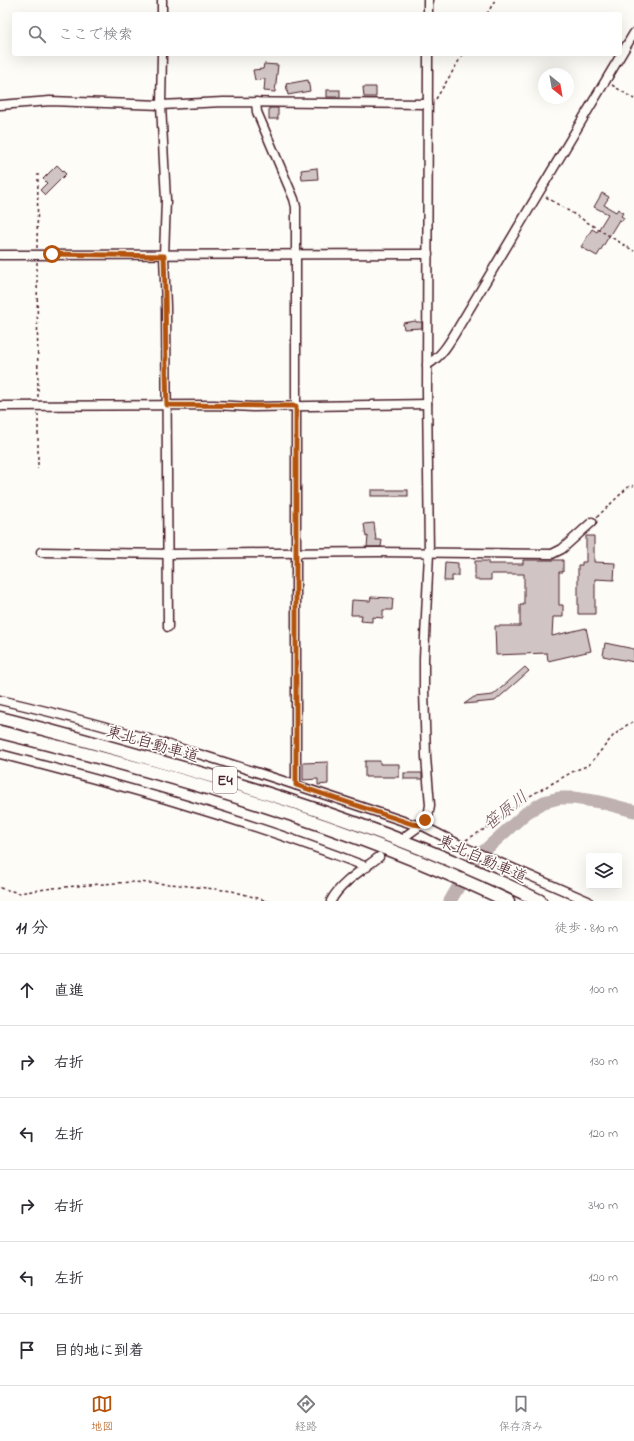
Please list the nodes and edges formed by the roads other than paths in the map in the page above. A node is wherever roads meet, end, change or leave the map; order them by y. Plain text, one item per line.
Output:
1 (162, 0) edge
2 (428, 0) edge
3 (162, 12) edge
4 (428, 12) edge
5 (634, 33) edge
6 (622, 53) edge
7 (162, 56) edge
8 (428, 56) edge
9 (620, 56) edge
10 (256, 102) junction
11 (428, 104) junction
12 (0, 105) edge
13 (161, 105) junction
14 (428, 254) junction
15 (0, 255) edge
16 (296, 255) junction
17 (164, 256) junction
18 (427, 366) junction
19 (427, 404) junction
20 (167, 405) junction
21 (0, 406) edge
22 (296, 406) junction
23 (592, 522) road end
24 (41, 552) dead end
25 (296, 553) junction
26 (429, 553) junction
27 (168, 554) junction
28 (168, 627) dead end
29 (0, 700) edge
30 (0, 718) edge
31 (0, 732) edge
32 (0, 754) edge
33 (296, 785) junction
34 (421, 825) junction
35 (407, 835) dead end
36 (379, 857) dead end
37 (367, 867) junction
38 (505, 900) edge
39 (331, 901) edge
40 (540, 901) edge
41 (588, 901) edge

1 - 3 street
2 - 4 street
5 - 6 street
7 - 13 street
8 - 11 street
9 - 18 street
10 - 11 street
10 - 13 street
10 - 16 street
11 - 14 street
12 - 13 street
13 - 17 street
14 - 16 street
14 - 18 street
15 - 17 street
16 - 17 street
16 - 22 street
17 - 20 street
18 - 19 street
19 - 22 street
19 - 26 street
20 - 21 street
20 - 22 street
20 - 27 street
22 - 25 street
23 - 26 street
24 - 27 street
25 - 26 street
25 - 27 street
25 - 33 street
26 - 34 street
27 - 28 street
29 - 33 street
30 - 40 highway, 東北自動車道 / E4
31 - 38 highway, 東北自動車道 / E4
32 - 37 street
33 - 34 street
34 - 35 street
34 - 41 street
36 - 37 street
37 - 39 street

